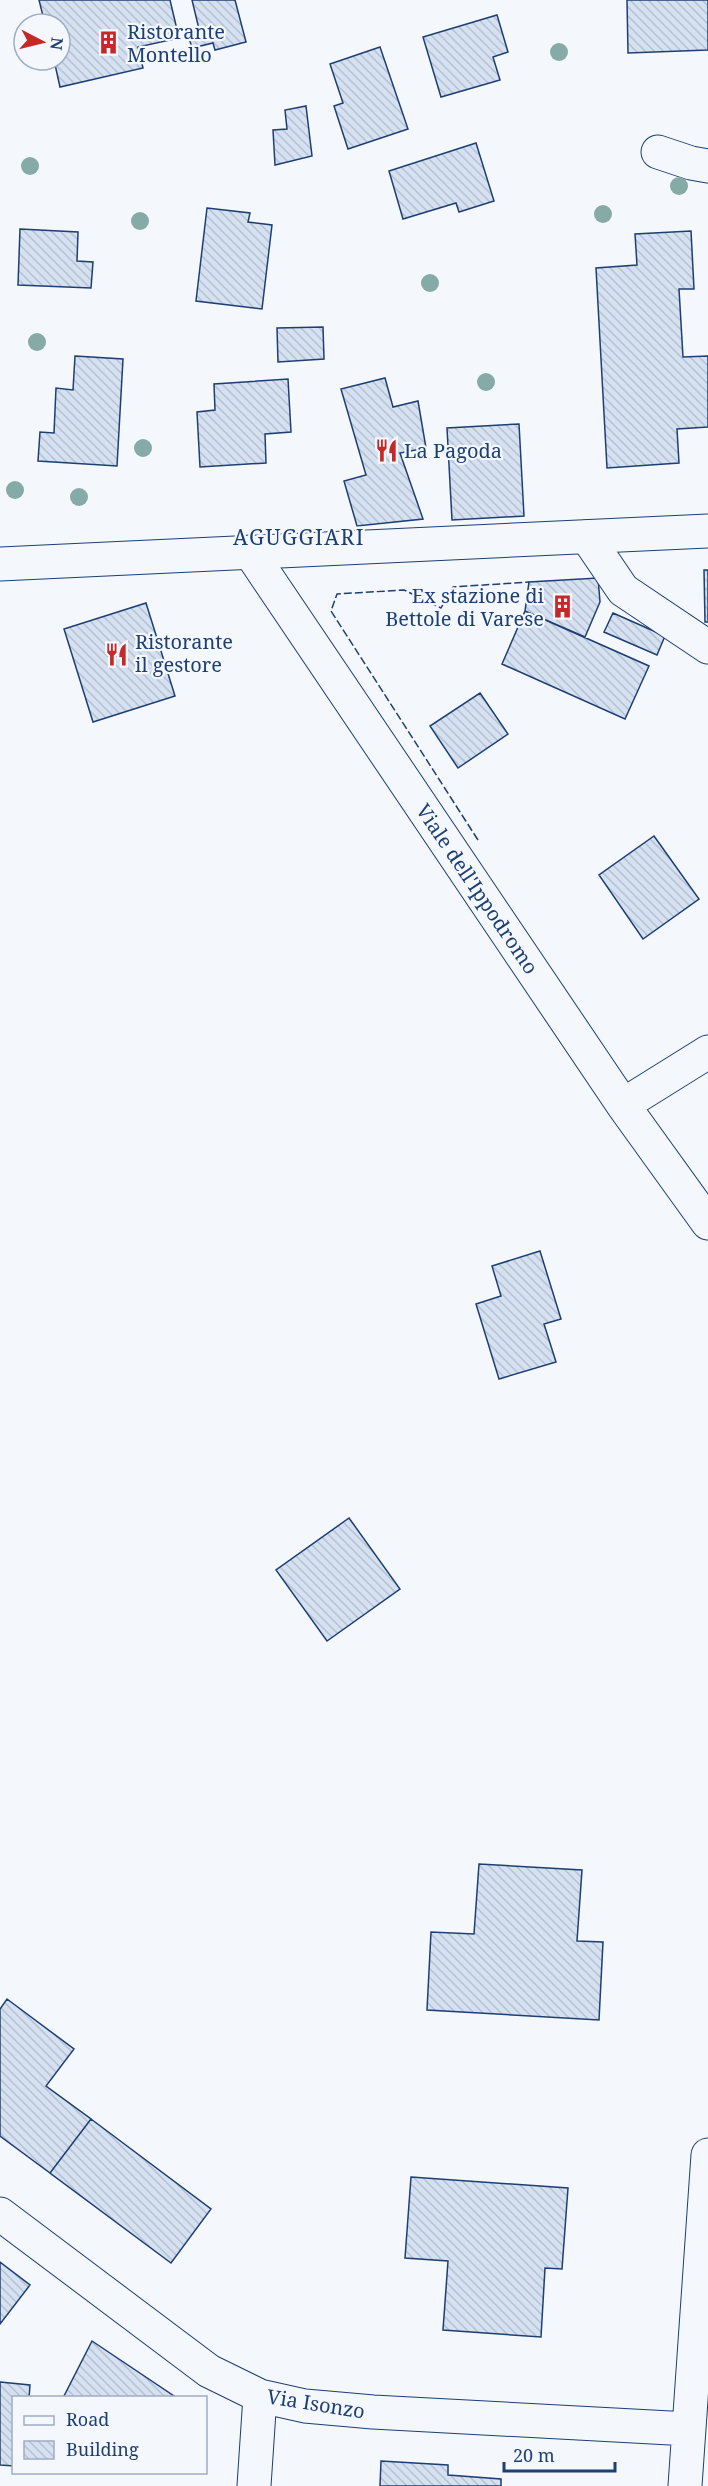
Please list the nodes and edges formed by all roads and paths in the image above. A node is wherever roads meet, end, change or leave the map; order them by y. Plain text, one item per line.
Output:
1 (658, 152) dead end
2 (708, 166) edge
3 (708, 531) edge
4 (587, 537) junction
5 (250, 552) junction
6 (0, 564) edge
7 (708, 648) edge
8 (708, 1052) edge
9 (623, 1105) junction
10 (708, 1223) edge
11 (708, 2155) edge
12 (0, 2214) edge
13 (260, 2396) junction
14 (689, 2429) junction
15 (254, 2486) edge
16 (685, 2486) edge

1 - 2 street
3 - 4 street
4 - 5 street
4 - 7 street
5 - 6 street
5 - 9 street, Viale dell'Ippodromo
8 - 9 street
9 - 10 street, Viale dell'Ippodromo
11 - 14 street
12 - 13 street, Via Isonzo
13 - 14 street, Via Isonzo
13 - 15 street
14 - 16 street

